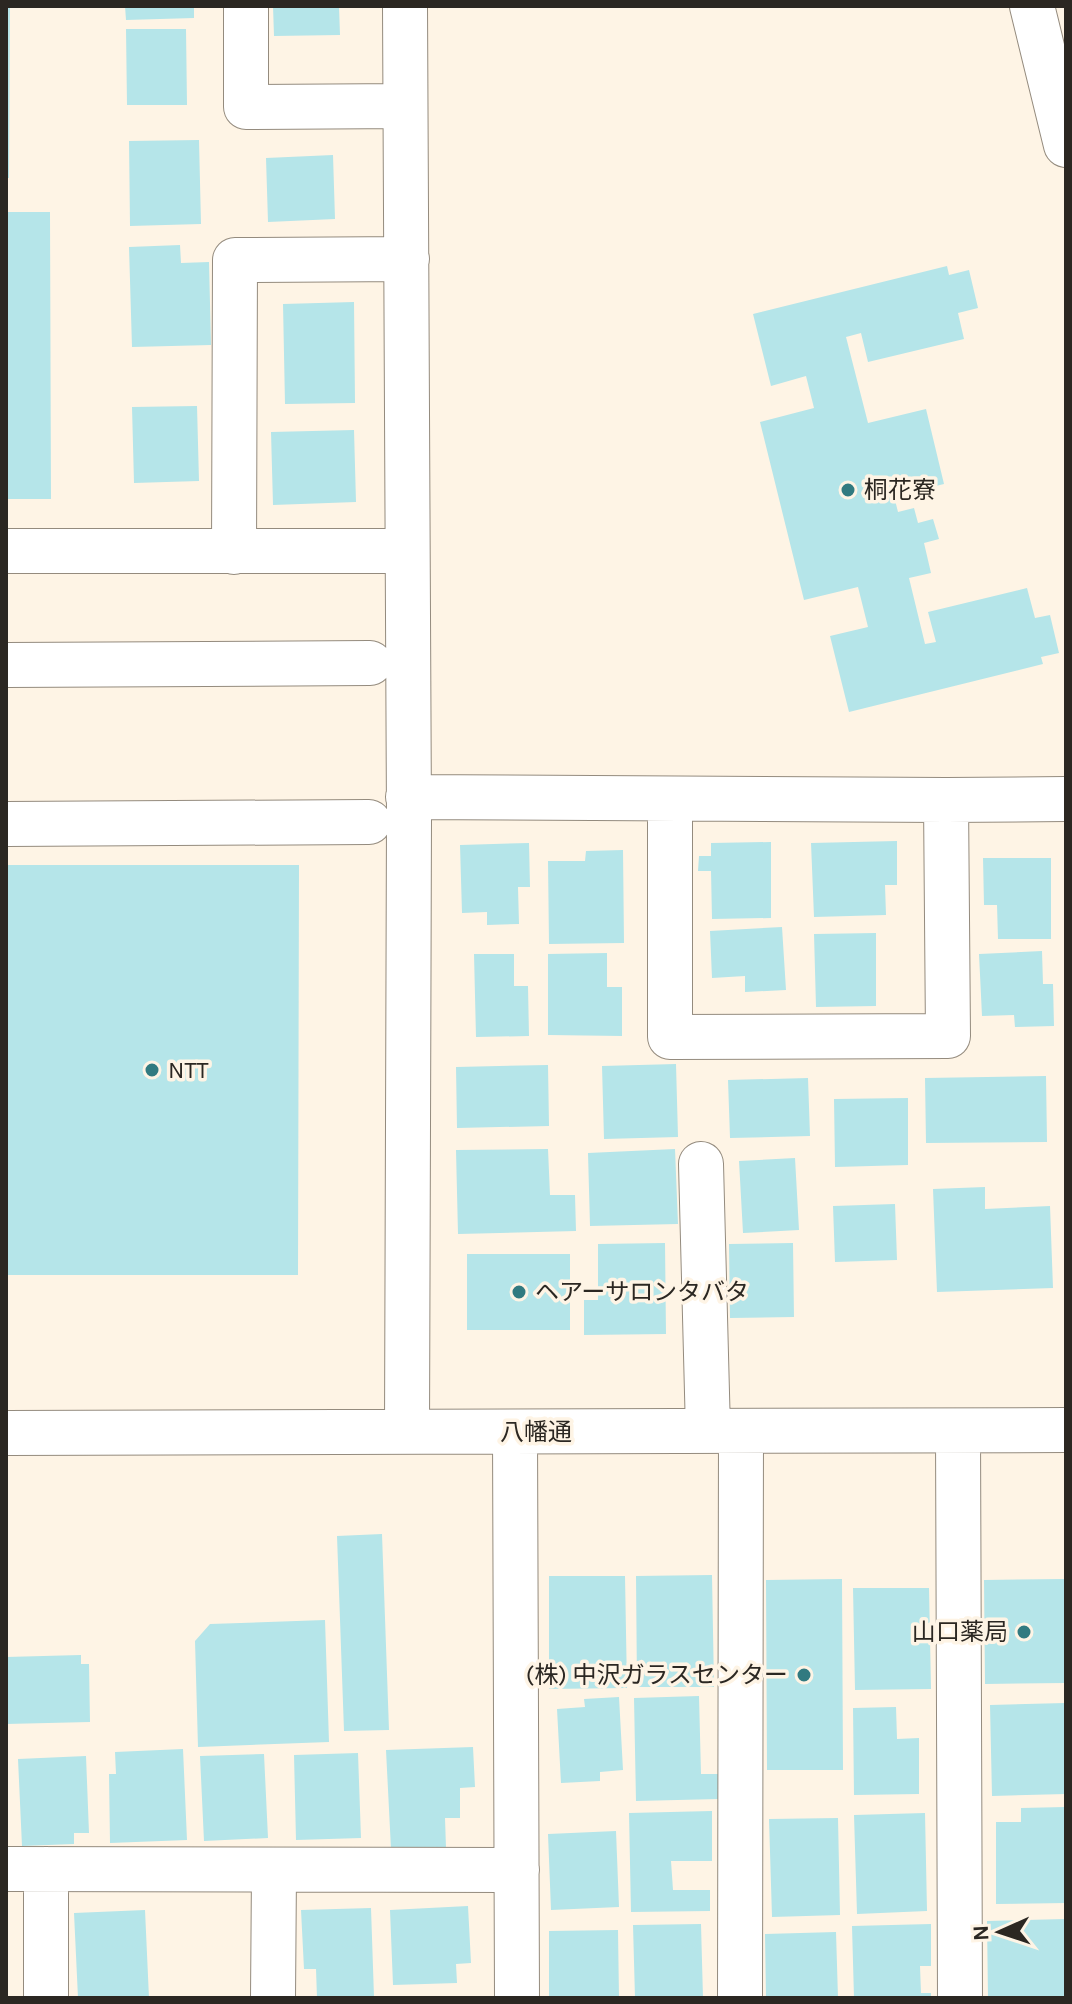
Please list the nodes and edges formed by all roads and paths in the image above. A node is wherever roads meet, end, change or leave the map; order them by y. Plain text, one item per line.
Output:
1 (246, 6) edge
2 (405, 6) edge
3 (1032, 6) edge
4 (405, 106) junction
5 (1066, 145) edge
6 (407, 259) junction
7 (6, 551) edge
8 (407, 551) junction
9 (234, 552) junction
10 (370, 663) dead end
11 (6, 665) edge
12 (408, 797) junction
13 (670, 799) junction
14 (1066, 799) edge
15 (946, 800) junction
16 (369, 822) dead end
17 (6, 824) edge
18 (701, 1164) dead end
19 (1066, 1430) edge
20 (407, 1431) junction
21 (724, 1431) junction
22 (958, 1431) junction
23 (515, 1432) junction
24 (6, 1433) edge
25 (26, 1869) edge
26 (517, 1870) junction
27 (274, 1871) junction
28 (46, 1998) edge
29 (273, 1998) edge
30 (517, 1998) edge
31 (740, 1998) edge
32 (960, 1998) edge

1 - 4 street
2 - 4 street
3 - 5 street
4 - 6 street
6 - 8 street
6 - 9 street
7 - 9 street
8 - 9 street
8 - 12 street
10 - 11 street
12 - 13 street
12 - 20 street
13 - 15 street
13 - 15 street
14 - 15 street
16 - 17 street
18 - 21 street
19 - 22 street, 八幡通
20 - 23 street, 八幡通
20 - 24 street, 八幡通
21 - 22 street, 八幡通
21 - 23 street, 八幡通
21 - 31 street
22 - 32 street
23 - 26 street
25 - 27 street
25 - 28 street
26 - 27 street
26 - 30 street
27 - 29 street

